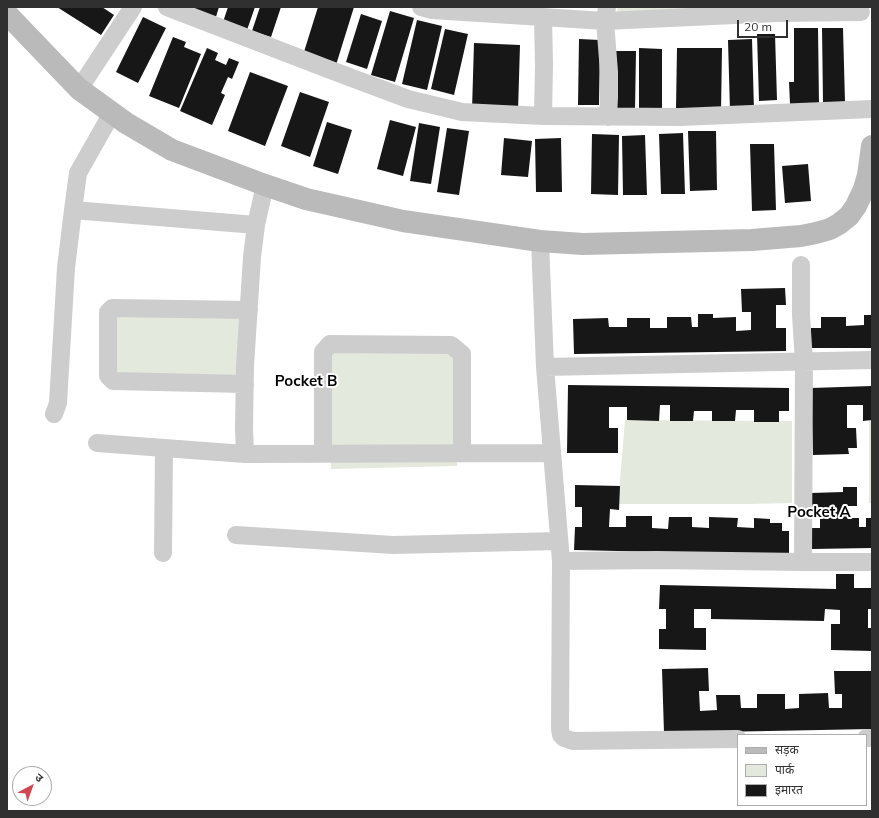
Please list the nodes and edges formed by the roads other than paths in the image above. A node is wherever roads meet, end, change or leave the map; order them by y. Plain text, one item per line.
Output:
1 (133, 7) edge
2 (167, 7) edge
3 (421, 7) edge
4 (460, 10) edge
5 (778, 10) edge
6 (862, 12) dead end
7 (7, 14) edge
8 (606, 14) edge
9 (543, 17) junction
10 (79, 89) junction
11 (872, 109) edge
12 (112, 113) junction
13 (543, 116) junction
14 (608, 117) junction
15 (872, 155) edge
16 (265, 185) junction
17 (73, 210) junction
18 (256, 225) junction
19 (540, 241) junction
20 (801, 265) dead end
21 (249, 310) junction
22 (872, 360) edge
23 (804, 362) junction
24 (545, 367) junction
25 (245, 384) junction
26 (54, 414) dead end
27 (97, 443) dead end
28 (164, 448) junction
29 (462, 453) junction
30 (551, 453) junction
31 (245, 454) junction
32 (323, 454) junction
33 (236, 535) dead end
34 (559, 541) junction
35 (163, 553) dead end
36 (560, 561) junction
37 (803, 562) junction
38 (872, 562) edge
39 (737, 739) edge

1 - 10 street
2 - 13 street
3 - 4 street
4 - 9 street
5 - 6 street
5 - 8 street
7 - 10 street
8 - 9 street
8 - 14 street
9 - 13 street
10 - 12 street
11 - 14 street
12 - 16 street
12 - 17 street
13 - 14 street
15 - 19 street
16 - 18 street
16 - 19 street
17 - 18 street
17 - 26 street
18 - 21 street
19 - 24 street
20 - 23 street
21 - 25 street
21 - 25 street
22 - 23 street
23 - 24 street
23 - 37 street
24 - 30 street
25 - 31 street
27 - 28 street
28 - 31 street
28 - 35 street
29 - 30 street
29 - 32 street
29 - 32 street
30 - 34 street
31 - 32 street
33 - 34 street
34 - 36 street
36 - 37 street
36 - 39 street
37 - 38 street

